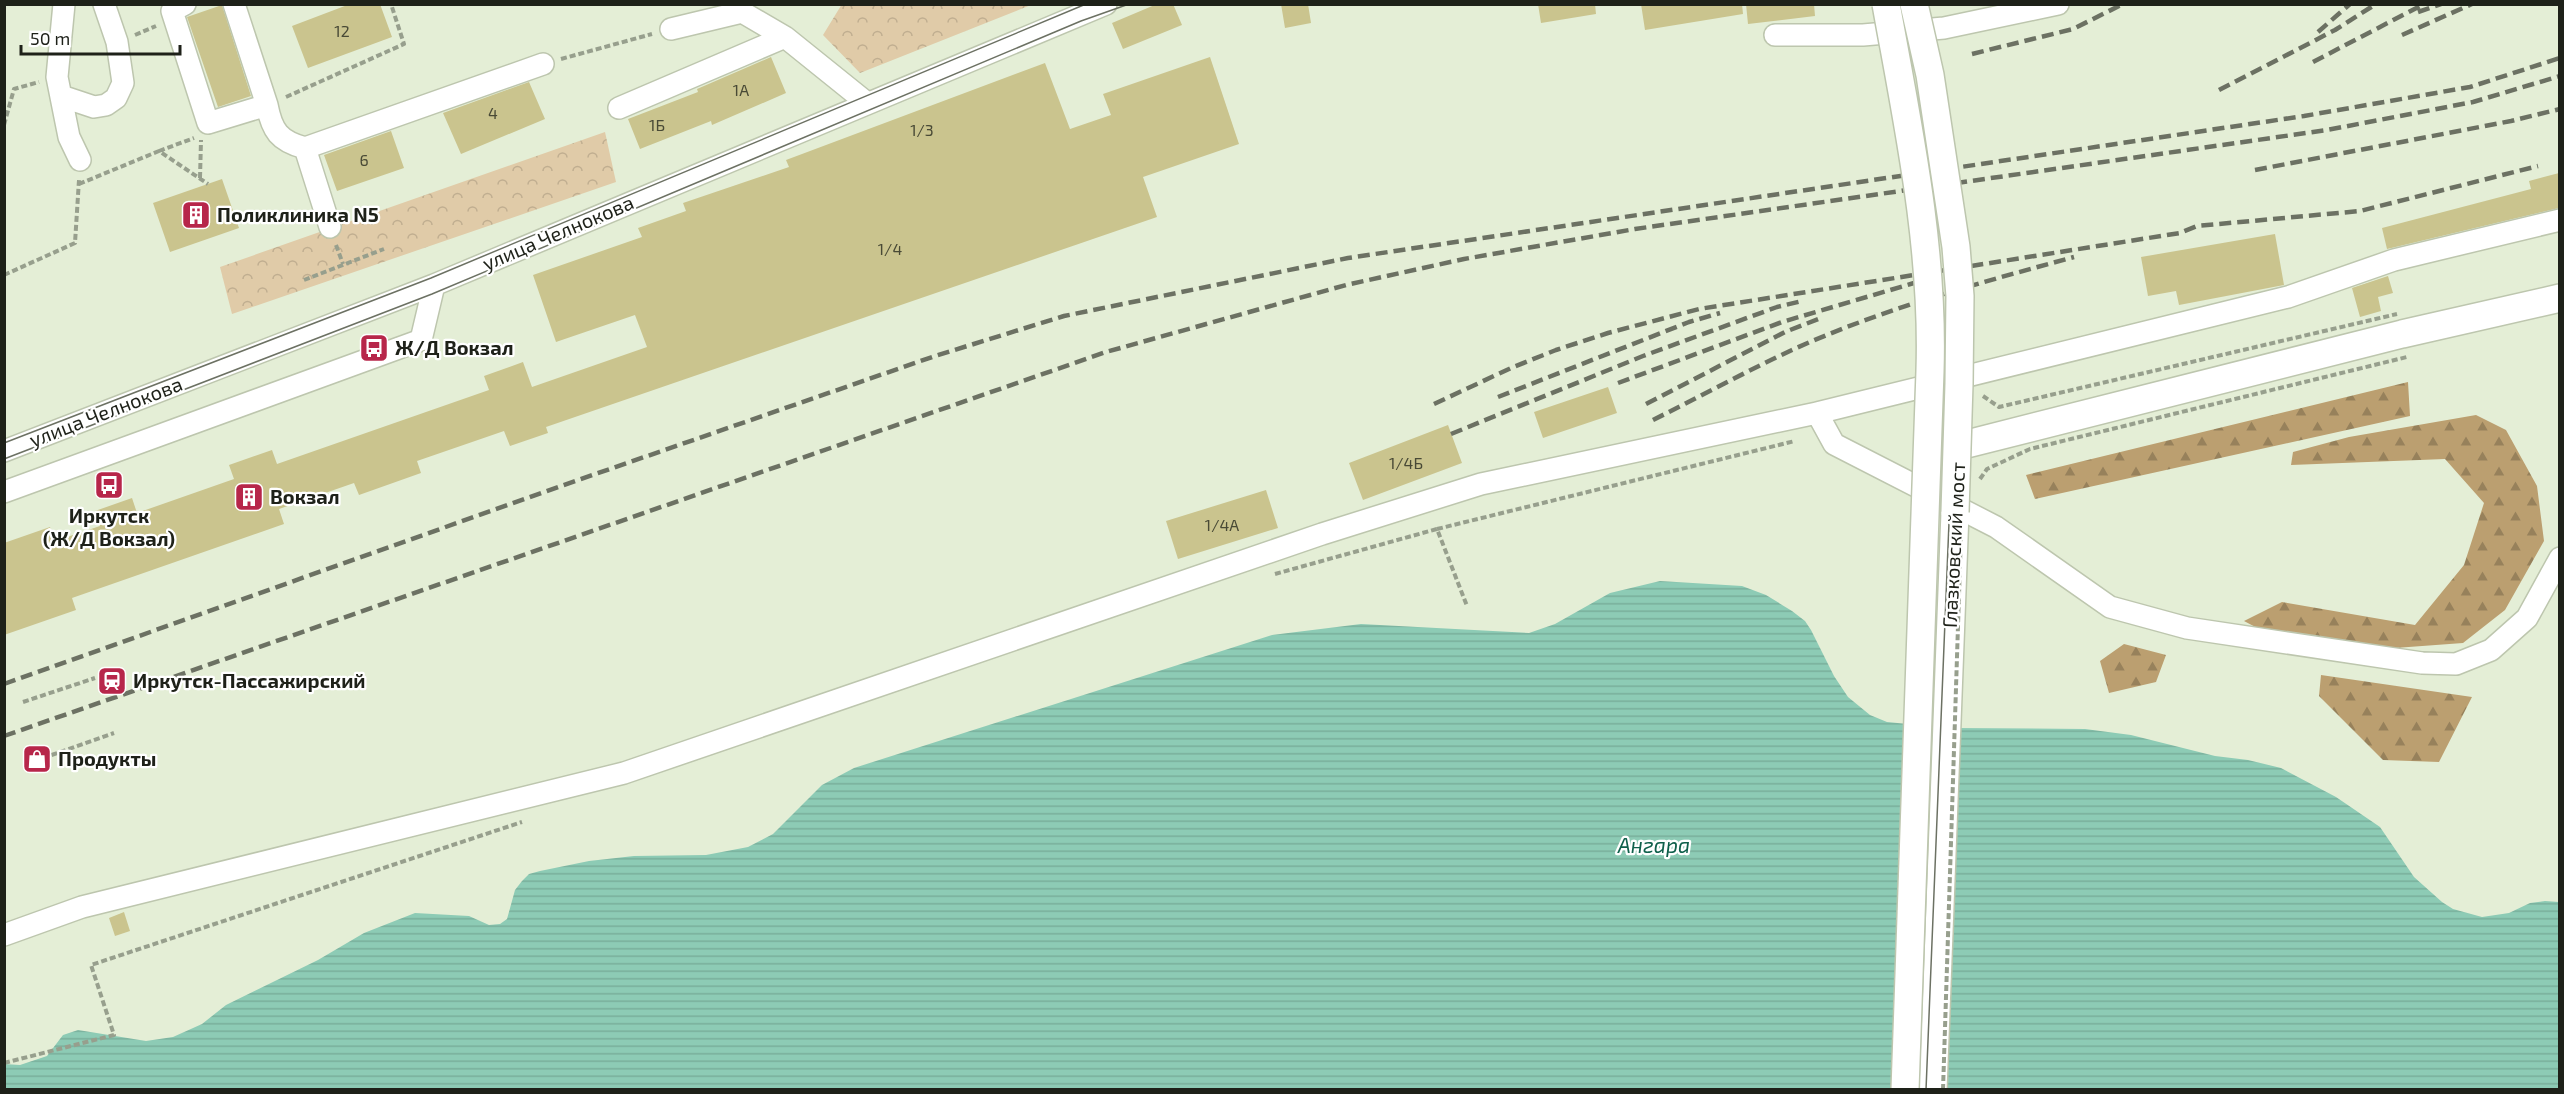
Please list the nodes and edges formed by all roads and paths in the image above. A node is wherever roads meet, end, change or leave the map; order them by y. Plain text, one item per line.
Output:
1 (64, 4) edge
2 (104, 4) edge
3 (185, 4) edge
4 (234, 4) edge
5 (391, 4) edge
6 (1106, 4) edge
7 (1886, 4) edge
8 (1914, 4) edge
9 (2058, 4) edge
10 (671, 29) joint
11 (1775, 35) dead end
12 (785, 36) junction
13 (543, 64) joint
14 (59, 87) junction
15 (867, 103) junction
16 (267, 105) junction
17 (619, 108) dead end
18 (4, 125) edge
19 (201, 135) dead end
20 (305, 148) junction
21 (80, 159) joint
22 (200, 178) junction
23 (79, 184) junction
24 (208, 184) dead end
25 (2559, 220) edge
26 (330, 227) dead end
27 (384, 249) dead end
28 (4, 275) edge
29 (304, 280) dead end
30 (434, 285) junction
31 (2559, 298) edge
32 (2402, 335) junction
33 (1981, 390) dead end
34 (1817, 413) junction
35 (1828, 433) junction
36 (1959, 446) junction
37 (4, 451) edge
38 (1975, 487) dead end
39 (4, 492) edge
40 (1437, 529) junction
41 (1962, 529) dead end
42 (2559, 558) edge
43 (1268, 576) dead end
44 (1467, 606) dead end
45 (96, 678) dead end
46 (22, 702) dead end
47 (114, 733) dead end
48 (43, 758) dead end
49 (528, 820) dead end
50 (4, 935) edge
51 (4, 1063) edge
52 (1905, 1089) edge
53 (1933, 1089) edge
54 (1943, 1089) edge

1 - 14 street
2 - 14 street
3 - 16 street
4 - 16 street
5 - 16 path
6 - 15 street, улица Челнокова
7 - 52 main road, Глазковский мост, bridge
8 - 36 main road, Глазковский мост, bridge
9 - 11 street
10 - 12 street
10 - 13 path
12 - 15 street
12 - 17 street
13 - 20 street
14 - 18 path
14 - 21 street
15 - 30 street, улица Челнокова
16 - 20 street
19 - 22 path
20 - 26 street
21 - 23 path
22 - 23 path
22 - 24 path
23 - 28 path
25 - 34 street
27 - 29 path
30 - 37 street, улица Челнокова
30 - 39 street
31 - 32 main road
32 - 33 path, bridge
32 - 36 main road
32 - 38 path, bridge
34 - 35 street
34 - 50 street
35 - 40 path
35 - 42 street
36 - 53 main road, Глазковский мост, bridge
40 - 43 path
40 - 44 path
41 - 54 path, bridge
45 - 46 path
47 - 48 path
49 - 51 path

